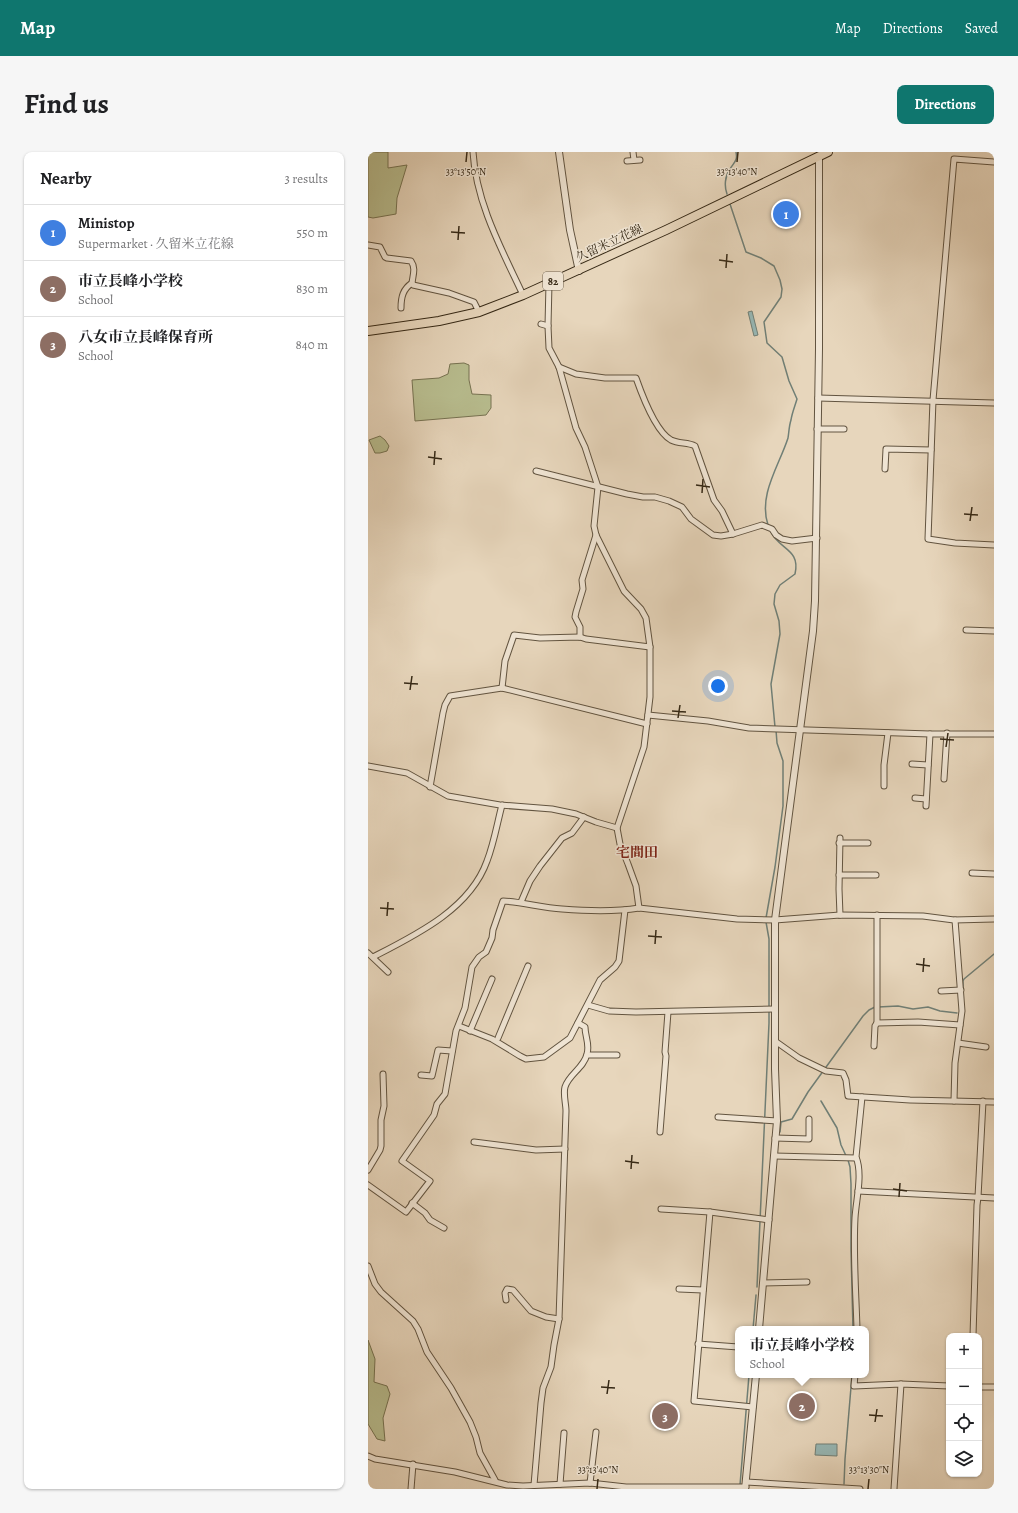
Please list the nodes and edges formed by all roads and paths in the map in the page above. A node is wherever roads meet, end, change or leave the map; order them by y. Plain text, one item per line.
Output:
1 (473, 152) edge
2 (559, 152) edge
3 (633, 152) edge
4 (828, 152) edge
5 (819, 154) edge
6 (634, 160) junction
7 (640, 160) dead end
8 (627, 161) dead end
9 (994, 162) edge
10 (368, 245) edge
11 (579, 270) junction
12 (412, 283) junction
13 (549, 283) junction
14 (523, 295) junction
15 (401, 308) dead end
16 (479, 312) junction
17 (541, 324) dead end
18 (548, 326) junction
19 (368, 331) edge
20 (559, 367) junction
21 (818, 398) junction
22 (933, 400) junction
23 (994, 403) edge
24 (817, 429) junction
25 (844, 429) dead end
26 (931, 450) junction
27 (885, 469) dead end
28 (536, 471) dead end
29 (598, 486) junction
30 (733, 534) junction
31 (596, 535) junction
32 (816, 538) junction
33 (994, 545) edge
34 (966, 630) dead end
35 (994, 631) edge
36 (580, 637) junction
37 (650, 648) junction
38 (502, 688) junction
39 (648, 715) junction
40 (647, 724) junction
41 (800, 729) junction
42 (888, 733) junction
43 (947, 733) junction
44 (930, 734) junction
45 (994, 734) edge
46 (912, 764) dead end
47 (928, 765) junction
48 (368, 766) edge
49 (944, 779) dead end
50 (884, 786) dead end
51 (430, 787) junction
52 (915, 798) dead end
53 (926, 799) junction
54 (502, 805) junction
55 (926, 806) dead end
56 (584, 817) junction
57 (617, 828) junction
58 (863, 841) dead end
59 (972, 873) dead end
60 (994, 874) edge
61 (839, 875) junction
62 (876, 875) dead end
63 (521, 902) junction
64 (639, 908) junction
65 (625, 910) junction
66 (840, 915) junction
67 (877, 915) junction
68 (994, 919) edge
69 (772, 920) junction
70 (955, 920) junction
71 (368, 953) edge
72 (373, 957) junction
73 (528, 966) dead end
74 (388, 972) dead end
75 (492, 979) dead end
76 (960, 990) junction
77 (941, 991) dead end
78 (588, 1005) junction
79 (774, 1009) junction
80 (668, 1012) junction
81 (578, 1023) junction
82 (877, 1023) junction
83 (960, 1025) junction
84 (458, 1026) junction
85 (470, 1031) junction
86 (498, 1038) dead end
87 (775, 1041) junction
88 (958, 1043) junction
89 (874, 1046) dead end
90 (986, 1046) dead end
91 (452, 1051) junction
92 (587, 1055) junction
93 (617, 1055) dead end
94 (383, 1074) dead end
95 (421, 1075) dead end
96 (862, 1097) junction
97 (954, 1101) junction
98 (983, 1101) junction
99 (994, 1102) edge
100 (718, 1117) dead end
101 (809, 1119) dead end
102 (777, 1121) junction
103 (660, 1132) dead end
104 (775, 1138) junction
105 (474, 1142) dead end
106 (565, 1149) junction
107 (774, 1156) junction
108 (856, 1158) junction
109 (368, 1170) edge
110 (368, 1185) edge
111 (858, 1191) junction
112 (978, 1197) junction
113 (994, 1198) edge
114 (412, 1203) junction
115 (661, 1209) dead end
116 (710, 1212) junction
117 (769, 1220) junction
118 (444, 1228) dead end
119 (368, 1266) edge
120 (807, 1282) dead end
121 (763, 1283) junction
122 (679, 1289) dead end
123 (703, 1290) junction
124 (506, 1300) dead end
125 (560, 1319) junction
126 (759, 1326) edge
127 (857, 1326) edge
128 (973, 1333) edge
129 (698, 1344) junction
130 (735, 1347) edge
131 (756, 1378) edge
132 (855, 1378) edge
133 (901, 1384) junction
134 (946, 1386) edge
135 (982, 1387) edge
136 (994, 1387) edge
137 (753, 1407) junction
138 (596, 1432) dead end
139 (564, 1433) dead end
140 (368, 1456) edge
141 (413, 1464) junction
142 (495, 1480) junction
143 (590, 1483) junction
144 (560, 1484) junction
145 (568, 1486) edge
146 (746, 1486) edge
147 (531, 1487) edge
148 (411, 1489) edge
149 (860, 1489) edge
150 (894, 1489) edge

1 - 14 street
2 - 11 street
3 - 6 street
4 - 5 main road, 久留米立花線 / 82
5 - 11 main road, 久留米立花線 / 82
5 - 21 street
6 - 7 street
6 - 8 street
9 - 22 street
10 - 12 street
11 - 13 main road, 久留米立花線 / 82
12 - 15 street
12 - 16 street
13 - 14 main road, 久留米立花線 / 82
13 - 18 street
14 - 16 main road, 久留米立花線 / 82
16 - 19 main road, 久留米立花線 / 82
17 - 18 street
18 - 20 street
20 - 29 street
20 - 30 street
21 - 22 street
21 - 24 street
22 - 23 street
22 - 26 street
24 - 25 street
24 - 32 street
26 - 27 street
26 - 33 street
28 - 29 street
29 - 30 street
29 - 31 street
30 - 32 street
31 - 36 street
31 - 37 street
32 - 41 street
34 - 35 street
36 - 37 street
36 - 38 street
37 - 39 street
38 - 40 street
38 - 51 street
39 - 40 street
39 - 41 street
40 - 57 street
41 - 42 street
41 - 69 street
42 - 44 street
42 - 50 street
43 - 44 street
43 - 45 street
43 - 49 street
44 - 47 street
46 - 47 street
47 - 53 street
48 - 51 street
51 - 54 street
52 - 53 street
53 - 55 street
54 - 56 street
54 - 72 street
56 - 57 street
56 - 63 street
57 - 64 street
58 - 61 street
59 - 60 street
61 - 62 street
61 - 66 street
63 - 65 street
63 - 84 street
64 - 65 street
64 - 69 street
65 - 78 street
66 - 67 street
66 - 69 street
67 - 70 street
67 - 82 street
68 - 70 street
69 - 79 street
70 - 76 street
71 - 72 street
72 - 74 street
73 - 86 street
75 - 85 street
76 - 77 street
76 - 83 street
78 - 80 street
78 - 81 street
79 - 80 street
79 - 87 street
80 - 103 street
81 - 85 street
81 - 92 street
82 - 83 street
82 - 89 street
83 - 88 street
84 - 85 street
84 - 91 street
87 - 96 street
87 - 102 street
88 - 90 street
88 - 97 street
91 - 95 street
91 - 114 street
92 - 93 street
92 - 106 street
94 - 109 street
96 - 97 street
96 - 108 street
97 - 98 street
98 - 99 street
98 - 112 street
100 - 102 street
101 - 104 street
102 - 104 street
104 - 107 street
105 - 106 street
106 - 125 street
107 - 108 street
107 - 117 street
108 - 111 street
110 - 114 street
111 - 112 street
111 - 127 street
112 - 113 street
112 - 128 street
114 - 118 street
115 - 116 street
116 - 117 street
116 - 123 street
117 - 121 street
119 - 142 street
120 - 121 street
121 - 126 street
122 - 123 street
123 - 129 street
124 - 125 street
125 - 147 street
129 - 130 street
129 - 137 street
131 - 137 street
132 - 133 street
133 - 134 street
133 - 150 street
135 - 136 street
137 - 146 street
138 - 143 street
139 - 144 street
140 - 141 street
141 - 142 street
141 - 148 street
142 - 147 street
143 - 145 street
143 - 146 street
144 - 145 street
144 - 147 street
146 - 149 street

